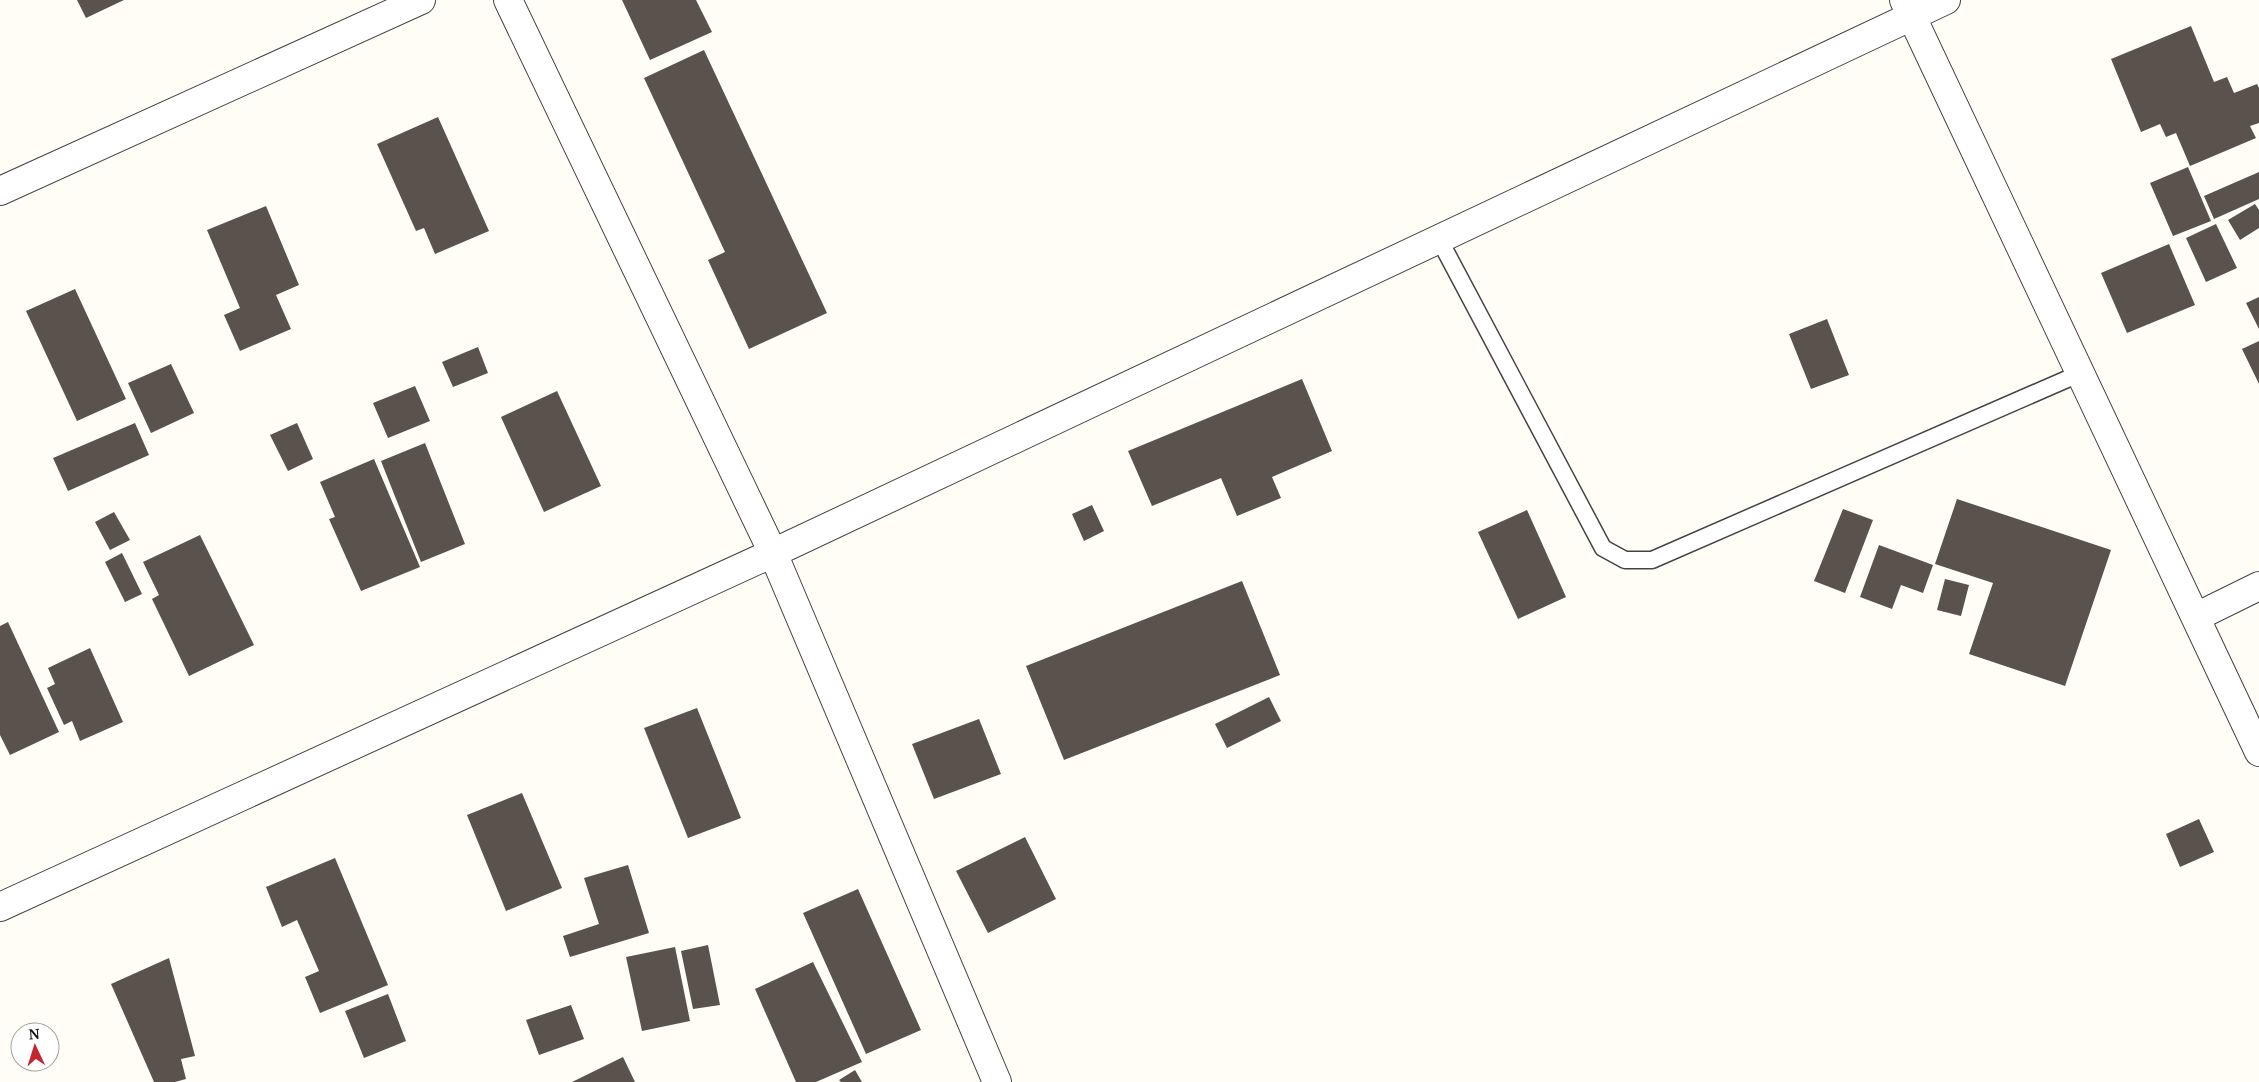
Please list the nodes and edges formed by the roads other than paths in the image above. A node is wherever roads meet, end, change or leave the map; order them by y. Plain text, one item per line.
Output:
1 (421, 0) edge
2 (508, 0) edge
3 (1946, 0) edge
4 (1908, 8) edge
5 (0, 191) edge
6 (1439, 239) junction
7 (2081, 373) junction
8 (773, 553) junction
9 (2259, 586) edge
10 (2196, 617) junction
11 (2259, 752) edge
12 (0, 907) edge
13 (997, 1082) edge

1 - 5 street
2 - 8 street
3 - 4 street
4 - 6 street
4 - 7 street
6 - 7 lane
6 - 8 street
7 - 10 street
8 - 12 street
8 - 13 street
9 - 10 street
10 - 11 street

